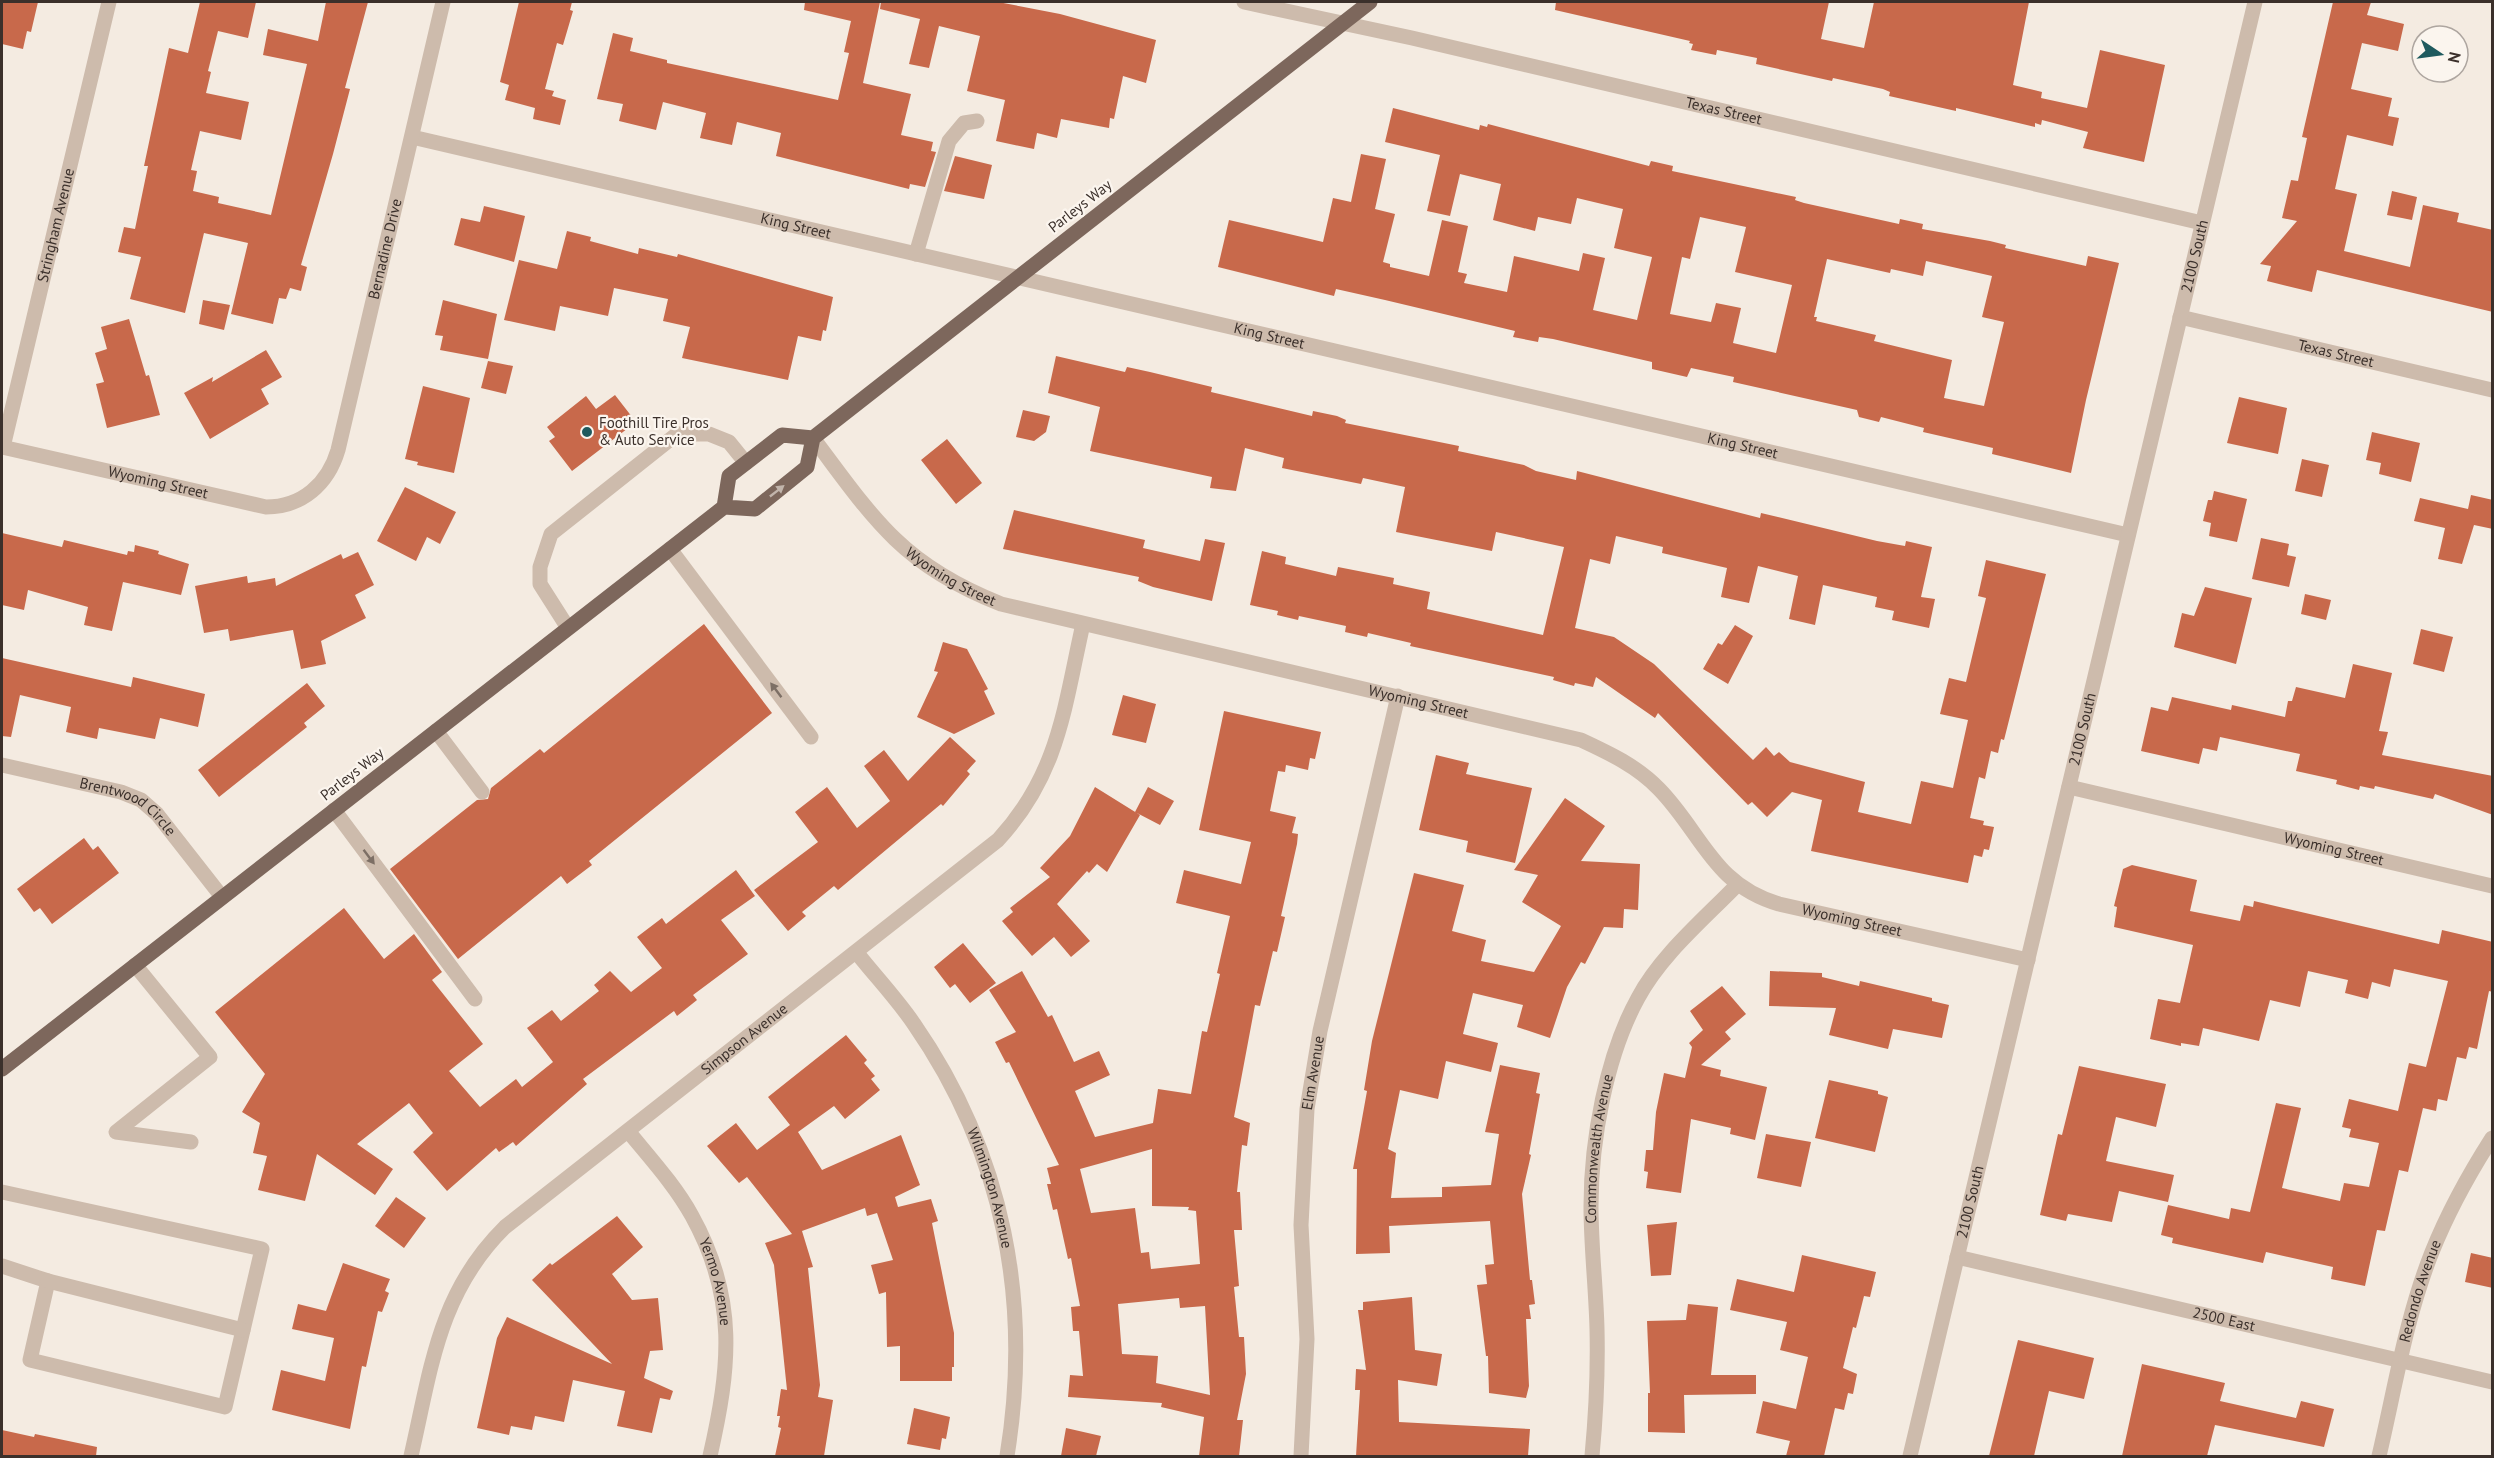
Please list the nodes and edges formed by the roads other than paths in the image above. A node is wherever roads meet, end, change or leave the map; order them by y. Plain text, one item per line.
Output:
1 (109, 2) edge
2 (443, 2) edge
3 (1244, 2) edge
4 (1370, 2) edge
5 (2255, 2) edge
6 (1341, 24) junction
7 (977, 121) dead end
8 (412, 137) junction
9 (2202, 223) junction
10 (916, 254) junction
11 (1018, 278) junction
12 (2180, 317) junction
13 (2493, 390) edge
14 (813, 438) junction
15 (2, 447) edge
16 (746, 463) junction
17 (313, 491) joint
18 (724, 507) junction
19 (2128, 535) junction
20 (670, 549) junction
21 (1083, 624) junction
22 (568, 628) junction
23 (1398, 696) junction
24 (436, 731) junction
25 (811, 737) dead end
26 (2, 765) edge
27 (2069, 787) junction
28 (482, 792) dead end
29 (334, 810) junction
30 (1737, 885) junction
31 (2493, 886) edge
32 (222, 897) junction
33 (857, 953) junction
34 (2028, 960) junction
35 (135, 964) junction
36 (475, 999) dead end
37 (2, 1069) edge
38 (628, 1131) junction
39 (2493, 1138) edge
40 (191, 1142) dead end
41 (2, 1192) edge
42 (1958, 1257) junction
43 (2, 1266) edge
44 (48, 1281) junction
45 (243, 1330) junction
46 (2402, 1361) junction
47 (2493, 1382) edge
48 (411, 1456) edge
49 (710, 1456) edge
50 (1007, 1456) edge
51 (1301, 1456) edge
52 (1592, 1456) edge
53 (1910, 1456) edge
54 (2379, 1456) edge

1 - 15 street, Stringham Avenue
2 - 8 street, Bernadine Drive
3 - 6 street, Texas Street
4 - 6 main road, Parleys Way
5 - 9 street, 2100 South
6 - 9 street, Texas Street
6 - 11 main road, Parleys Way
7 - 10 street
8 - 10 street, King Street
8 - 17 street, Bernadine Drive
9 - 12 street, 2100 South
10 - 11 street, King Street
11 - 14 main road, Parleys Way
11 - 19 street, King Street
12 - 13 street, Texas Street
12 - 19 street, 2100 South
14 - 16 main road
18 -> 14 main road
14 - 21 street, Wyoming Street
15 - 17 street, Wyoming Street
16 - 18 main road
16 - 22 street
18 - 20 main road, Parleys Way
19 - 27 street, 2100 South
20 - 22 main road, Parleys Way
25 -> 20 street
21 - 23 street, Wyoming Street
21 - 33 street, Simpson Avenue
22 - 24 main road, Parleys Way
23 - 30 street, Wyoming Street
23 - 51 street, Elm Avenue
24 - 28 street
24 - 29 main road, Parleys Way
26 - 32 street, Brentwood Circle
27 - 31 street, Wyoming Street
27 - 34 street, 2100 South
29 - 32 main road, Parleys Way
29 -> 36 street
30 - 34 street, Wyoming Street
30 - 52 street, Commonwealth Avenue
32 - 35 main road, Parleys Way
33 - 38 street, Simpson Avenue
33 - 50 street, Wilmington Avenue
34 - 42 street, 2100 South
35 - 37 main road, Parleys Way
35 - 40 street
38 - 48 street, Simpson Avenue
38 - 49 street, Yermo Avenue
39 - 46 street, Redondo Avenue
41 - 45 street
42 - 46 street, 2500 East
42 - 53 street, 2100 South
43 - 44 street
44 - 45 street
44 - 45 street
46 - 47 street, 2500 East
46 - 54 street, Redondo Avenue

